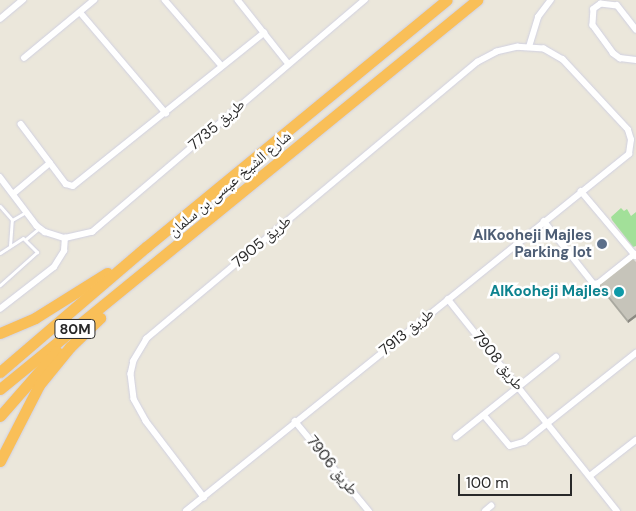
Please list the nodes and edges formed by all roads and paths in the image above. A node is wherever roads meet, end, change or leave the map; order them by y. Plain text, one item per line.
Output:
1 (23, 0) edge
2 (94, 0) edge
3 (165, 0) edge
4 (238, 0) edge
5 (365, 0) edge
6 (447, 0) edge
7 (477, 0) edge
8 (551, 0) edge
9 (592, 0) edge
10 (596, 6) junction
11 (80, 12) junction
12 (0, 19) edge
13 (636, 30) edge
14 (264, 33) junction
15 (529, 47) junction
16 (24, 58) dead end
17 (636, 60) edge
18 (288, 63) junction
19 (222, 66) junction
20 (166, 113) junction
21 (21, 124) dead end
22 (630, 154) joint
23 (50, 163) junction
24 (0, 177) edge
25 (582, 191) junction
26 (13, 194) junction
27 (0, 206) edge
28 (26, 212) junction
29 (12, 220) junction
30 (544, 222) junction
31 (38, 227) junction
32 (65, 238) junction
33 (26, 239) junction
34 (10, 246) junction
35 (146, 247) junction
36 (0, 253) edge
37 (635, 255) edge
38 (150, 270) junction
39 (0, 285) edge
40 (448, 299) junction
41 (0, 309) edge
42 (85, 321) junction
43 (0, 332) edge
44 (65, 337) junction
45 (636, 352) edge
46 (556, 357) dead end
47 (3, 368) edge
48 (519, 387) junction
49 (0, 390) edge
50 (0, 400) edge
51 (484, 415) junction
52 (0, 416) edge
53 (296, 421) junction
54 (548, 423) junction
55 (456, 437) dead end
56 (636, 440) edge
57 (0, 461) edge
58 (590, 476) junction
59 (204, 497) junction
60 (491, 506) dead end
61 (186, 511) edge
62 (369, 511) edge
63 (485, 511) edge
64 (617, 511) edge

1 - 12 street
2 - 11 street
3 - 19 street
4 - 14 street
5 - 18 street, طريق 7735
6 - 35 highway, شارع الشيخ عيسى بن سلمان
7 - 38 highway, شارع الشيخ عيسى بن سلمان
8 - 15 street
9 - 10 street
10 - 13 street
10 - 17 street
11 - 16 street
11 - 20 street
14 - 18 street
14 - 19 street
15 - 22 street, طريق 7905
15 - 59 street, طريق 7905
18 - 32 street, طريق 7735
19 - 20 street
20 - 23 street
21 - 23 street
22 - 25 street, طريق 7913
23 - 26 street
24 - 26 street
25 - 30 street, طريق 7913
25 - 37 street
26 - 28 street
27 - 29 lane
28 - 29 lane
28 - 31 street
29 - 34 lane
30 - 37 street
30 - 40 street, طريق 7913
31 - 32 street
31 - 33 lane
32 - 41 street
33 - 34 lane
33 - 39 lane
34 - 36 lane
35 - 43 highway
35 - 47 highway, شارع الشيخ عيسى بن سلمان / 80M
38 - 42 highway, شارع الشيخ عيسى بن سلمان / 80M
38 - 57 highway
40 - 48 street, طريق 7908
40 - 53 street, طريق 7913
42 - 44 highway, شارع الشيخ عيسى بن سلمان / 80M
42 - 52 highway
44 - 49 highway, شارع الشيخ عيسى بن سلمان / 80M
44 - 50 highway
45 - 54 street
46 - 48 street
48 - 51 street
48 - 54 street, طريق 7908
51 - 54 street
51 - 55 street
53 - 59 street, طريق 7913
53 - 62 street, طريق 7906
54 - 58 street, طريق 7908
56 - 58 street
58 - 64 street, طريق 7908
59 - 61 street, طريق 7913
60 - 63 street

